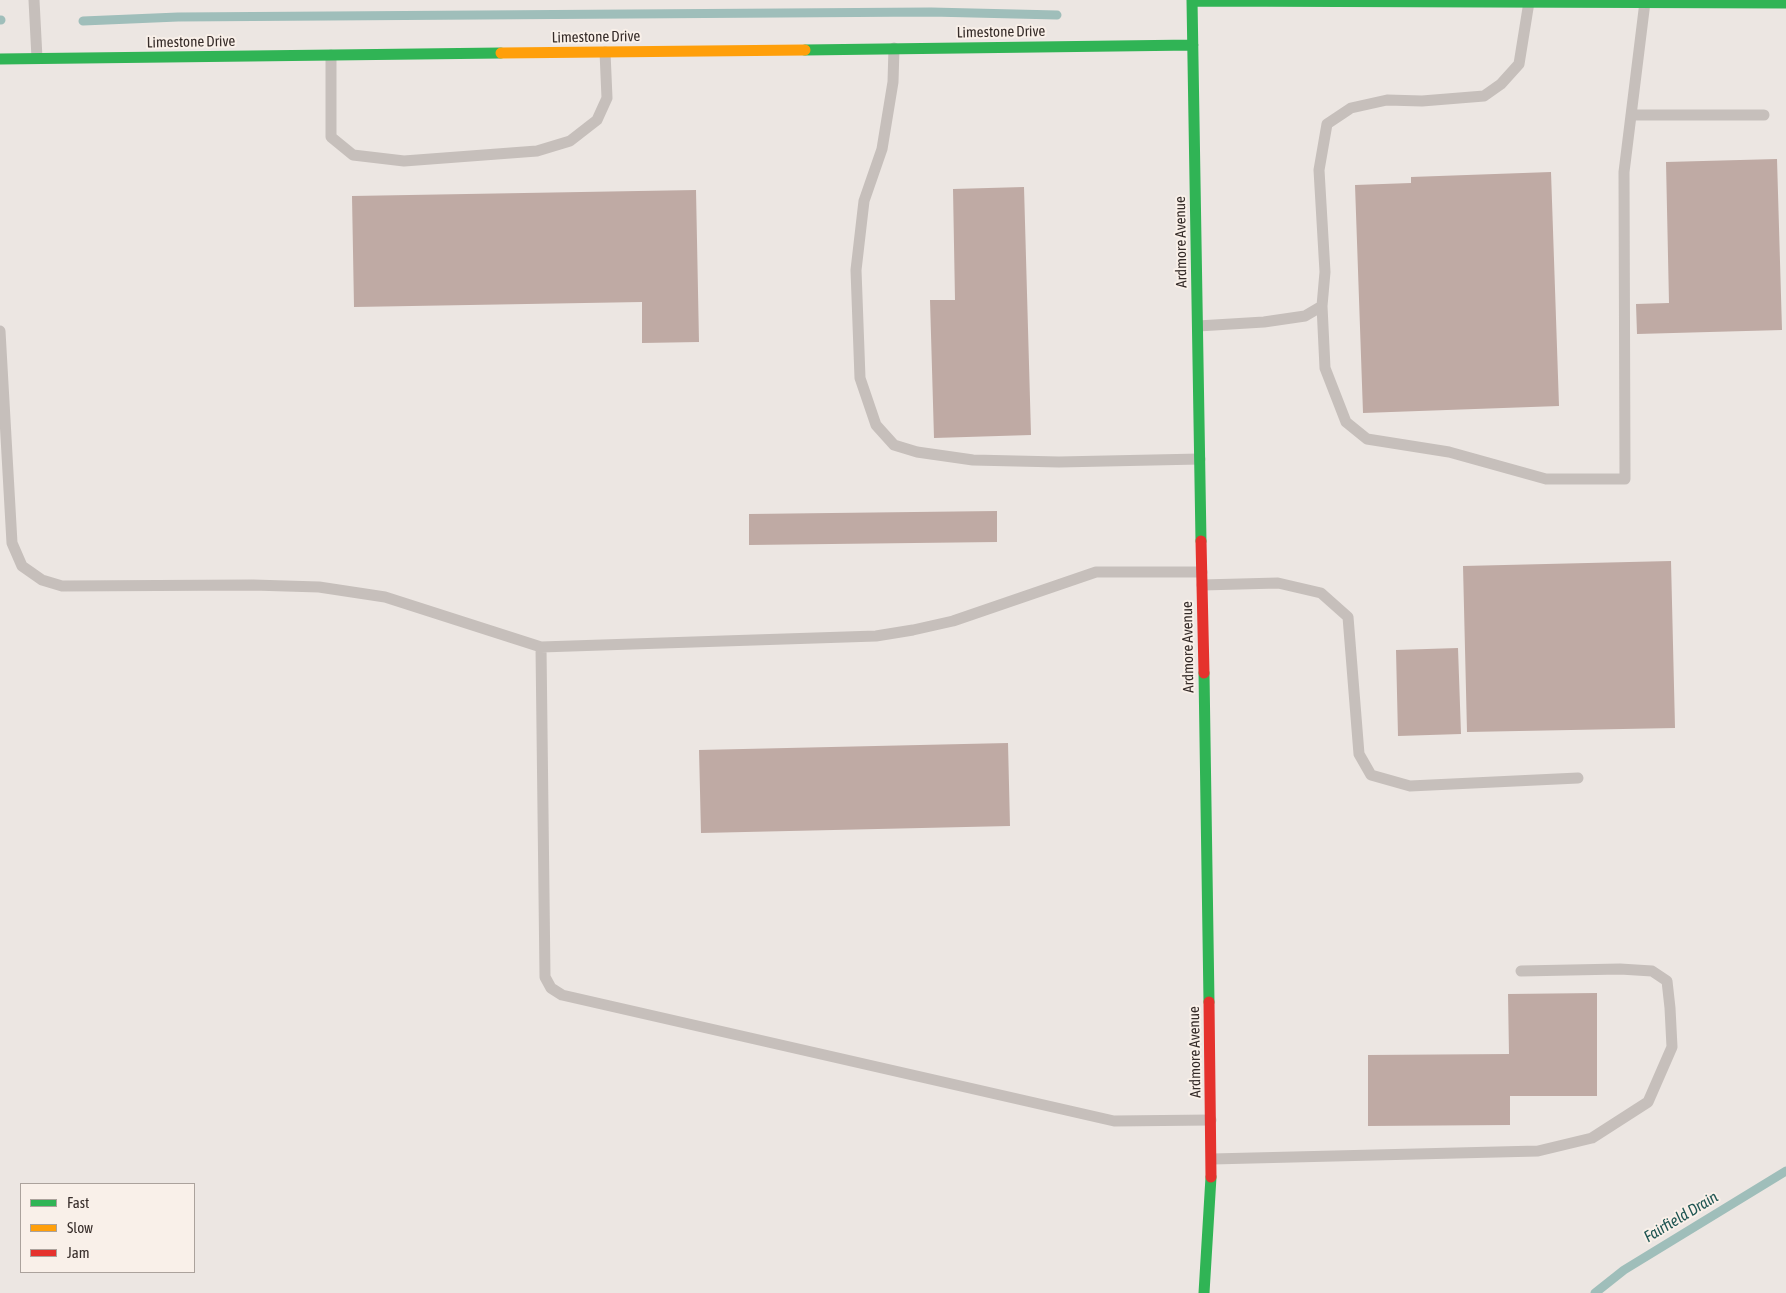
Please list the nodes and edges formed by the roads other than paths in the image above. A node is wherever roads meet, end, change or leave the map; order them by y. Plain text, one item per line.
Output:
1 (34, 0) edge
2 (1192, 1) edge
3 (1529, 2) junction
4 (1646, 2) junction
5 (1786, 3) edge
6 (1193, 45) junction
7 (894, 48) junction
8 (605, 52) junction
9 (331, 55) junction
10 (36, 58) junction
11 (0, 59) edge
12 (1632, 115) junction
13 (1764, 115) dead end
14 (1322, 306) junction
15 (1198, 326) junction
16 (0, 332) edge
17 (1200, 459) junction
18 (1202, 572) junction
19 (1202, 585) junction
20 (541, 646) junction
21 (1578, 778) dead end
22 (1521, 971) dead end
23 (1211, 1120) junction
24 (1212, 1159) junction
25 (1204, 1293) edge

1 - 10 lane
2 - 3 street
2 - 6 street, Ardmore Avenue
3 - 4 street
3 - 14 lane
4 - 5 street
4 - 12 lane
6 - 7 street, Limestone Drive
6 - 15 street, Ardmore Avenue
7 - 8 street, Limestone Drive
7 - 17 lane
8 - 9 street, Limestone Drive
8 - 9 lane
9 - 10 street, Limestone Drive
10 - 11 street, Limestone Drive
12 - 13 lane
12 - 14 lane
14 - 15 lane
15 - 17 street, Ardmore Avenue
16 - 20 lane
17 - 18 street, Ardmore Avenue
18 - 19 street, Ardmore Avenue
18 - 20 lane
19 - 21 lane
19 - 23 street, Ardmore Avenue
20 - 23 lane
22 - 24 lane
23 - 24 street, Ardmore Avenue
24 - 25 street, Ardmore Avenue

